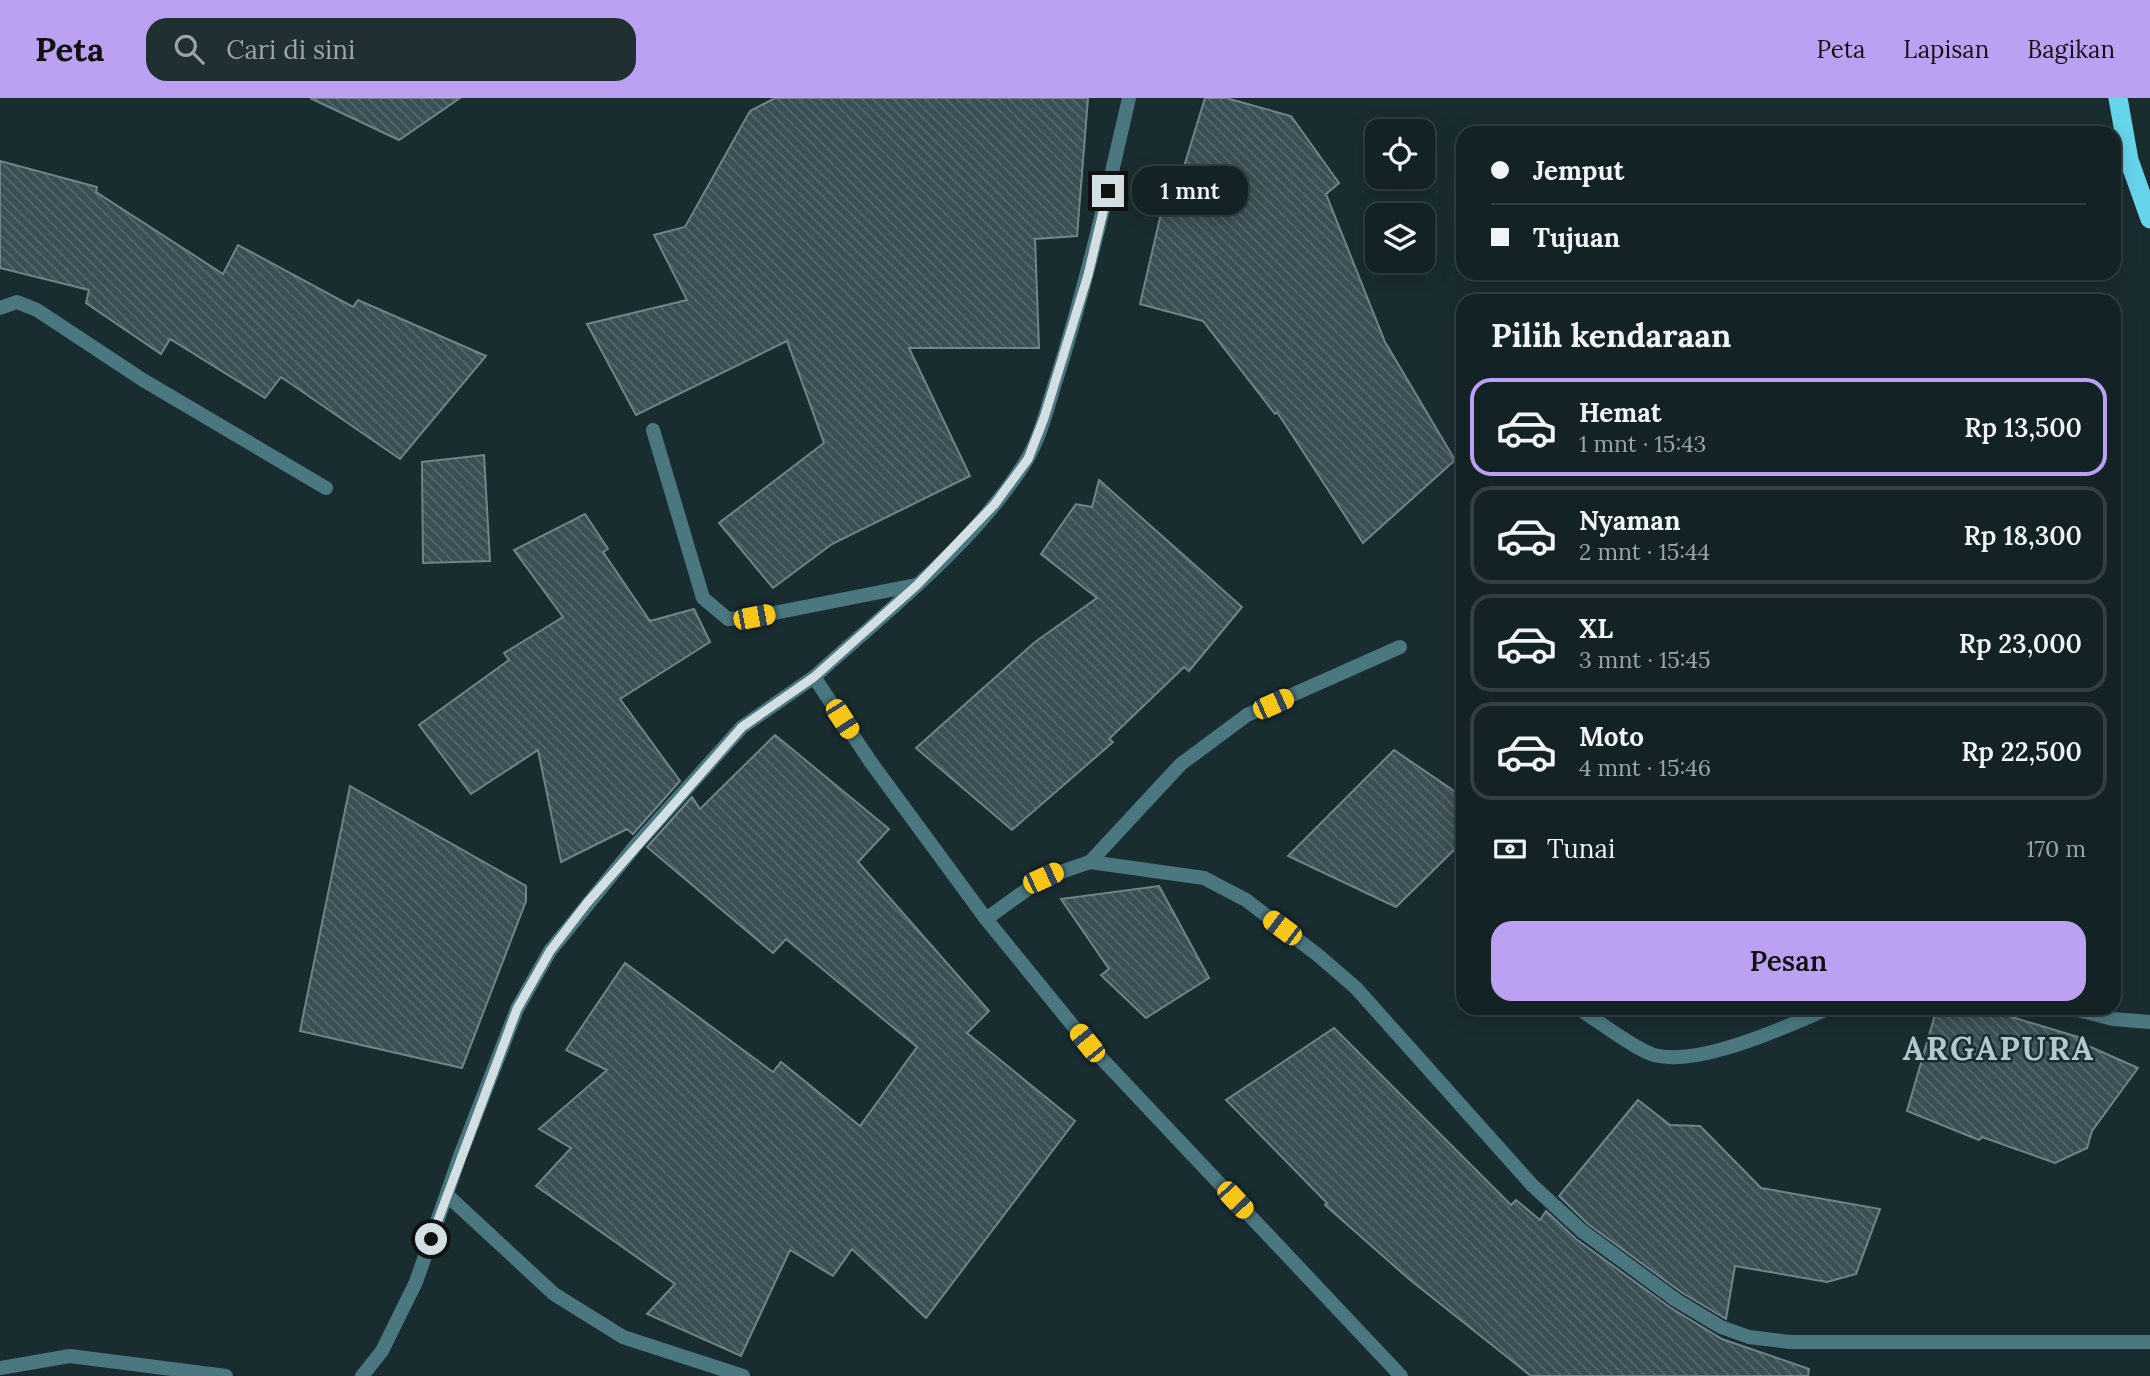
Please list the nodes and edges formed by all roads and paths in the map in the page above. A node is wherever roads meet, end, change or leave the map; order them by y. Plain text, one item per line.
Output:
1 (1129, 98) edge
2 (2118, 98) edge
3 (2150, 219) edge
4 (0, 308) edge
5 (653, 430) dead end
6 (326, 488) dead end
7 (917, 585) junction
8 (1401, 648) dead end
9 (814, 677) junction
10 (1090, 862) junction
11 (986, 919) junction
12 (1588, 1015) edge
13 (1813, 1015) edge
14 (2097, 1015) edge
15 (2150, 1022) edge
16 (447, 1195) junction
17 (2150, 1342) edge
18 (0, 1368) edge
19 (226, 1376) edge
20 (362, 1376) edge
21 (743, 1376) edge
22 (1401, 1376) edge

1 - 7 street
2 - 3 highway
4 - 6 street
5 - 7 street
7 - 9 street
8 - 10 street
9 - 11 street
9 - 16 street
10 - 11 street
10 - 17 street
11 - 22 street
12 - 13 street
14 - 15 street
16 - 20 street
16 - 21 street
18 - 19 street

